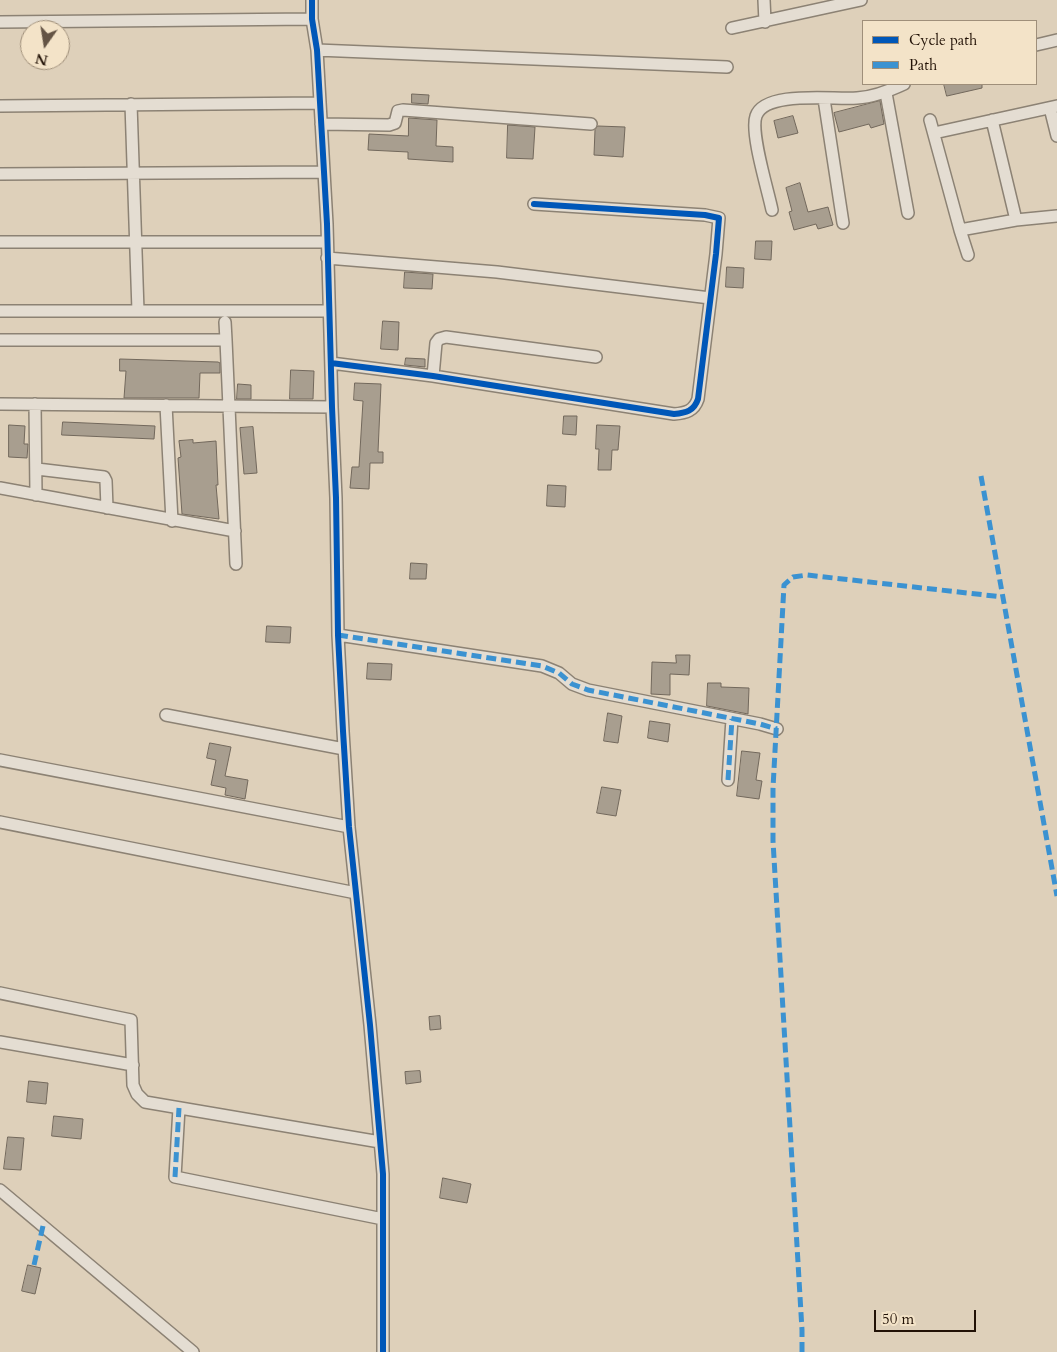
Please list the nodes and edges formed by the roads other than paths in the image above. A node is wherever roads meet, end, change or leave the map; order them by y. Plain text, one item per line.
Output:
1 (312, 0) edge
2 (764, 0) edge
3 (861, 0) edge
4 (818, 5) edge
5 (312, 18) junction
6 (0, 22) edge
7 (765, 22) junction
8 (732, 28) dead end
9 (1057, 40) edge
10 (1037, 45) edge
11 (317, 50) junction
12 (727, 67) dead end
13 (902, 85) edge
14 (886, 93) junction
15 (824, 99) junction
16 (320, 103) junction
17 (131, 104) junction
18 (0, 106) edge
19 (1054, 107) edge
20 (930, 120) dead end
21 (992, 120) junction
22 (321, 124) junction
23 (591, 124) dead end
24 (934, 133) junction
25 (1057, 136) edge
26 (324, 172) junction
27 (133, 173) junction
28 (0, 174) edge
29 (534, 204) dead end
30 (772, 210) dead end
31 (908, 214) dead end
32 (1057, 216) edge
33 (1016, 220) junction
34 (843, 223) dead end
35 (960, 230) junction
36 (0, 242) edge
37 (136, 242) junction
38 (327, 242) junction
39 (968, 256) dead end
40 (327, 258) junction
41 (704, 298) junction
42 (0, 311) edge
43 (138, 311) junction
44 (329, 311) junction
45 (225, 322) dead end
46 (0, 340) edge
47 (226, 340) junction
48 (596, 357) dead end
49 (331, 363) junction
50 (433, 376) junction
51 (0, 404) edge
52 (34, 404) junction
53 (166, 405) junction
54 (228, 406) junction
55 (332, 407) junction
56 (36, 470) junction
57 (0, 488) edge
58 (36, 495) junction
59 (106, 508) junction
60 (172, 521) junction
61 (235, 531) junction
62 (236, 564) dead end
63 (338, 634) junction
64 (166, 715) dead end
65 (732, 719) junction
66 (777, 729) dead end
67 (344, 749) junction
68 (0, 760) edge
69 (728, 780) dead end
70 (0, 822) edge
71 (349, 827) junction
72 (356, 893) junction
73 (0, 993) edge
74 (0, 1042) edge
75 (132, 1065) junction
76 (179, 1108) junction
77 (380, 1142) junction
78 (0, 1190) edge
79 (383, 1218) junction
80 (193, 1352) edge
81 (383, 1352) edge

1 - 5 street
2 - 7 street
3 - 4 street
4 - 7 street
5 - 6 street
5 - 11 street
7 - 8 street
9 - 10 street
11 - 12 street
11 - 16 street
13 - 14 street
14 - 15 street
14 - 31 street
15 - 30 street
15 - 34 street
16 - 17 street
16 - 22 street
17 - 18 street
17 - 27 street
19 - 21 street
19 - 25 street
20 - 24 street
21 - 24 street
21 - 33 street
22 - 23 street
22 - 26 street
24 - 35 street
26 - 27 street
26 - 38 street
27 - 28 street
27 - 37 street
29 - 41 street
32 - 33 street
33 - 35 street
35 - 39 street
36 - 37 street
37 - 38 street
37 - 43 street
38 - 40 street
40 - 41 street
40 - 44 street
41 - 50 street
42 - 43 street
43 - 44 street
44 - 49 street
45 - 47 street
46 - 47 street
47 - 54 street
48 - 50 street
49 - 50 street
49 - 55 street
51 - 52 street
52 - 53 street
52 - 56 street
53 - 54 street
53 - 60 street
54 - 55 street
54 - 61 street
55 - 63 street
56 - 58 street
56 - 59 street
57 - 58 street
58 - 59 street
59 - 60 street
60 - 61 street
61 - 62 street
63 - 65 street
63 - 67 street
64 - 67 street
65 - 66 street
65 - 69 street
67 - 71 street
68 - 71 street
70 - 72 street
71 - 72 street
72 - 77 street
73 - 75 street
74 - 75 street
75 - 76 street
76 - 77 street
76 - 79 street
77 - 79 street
78 - 80 street
79 - 81 street

